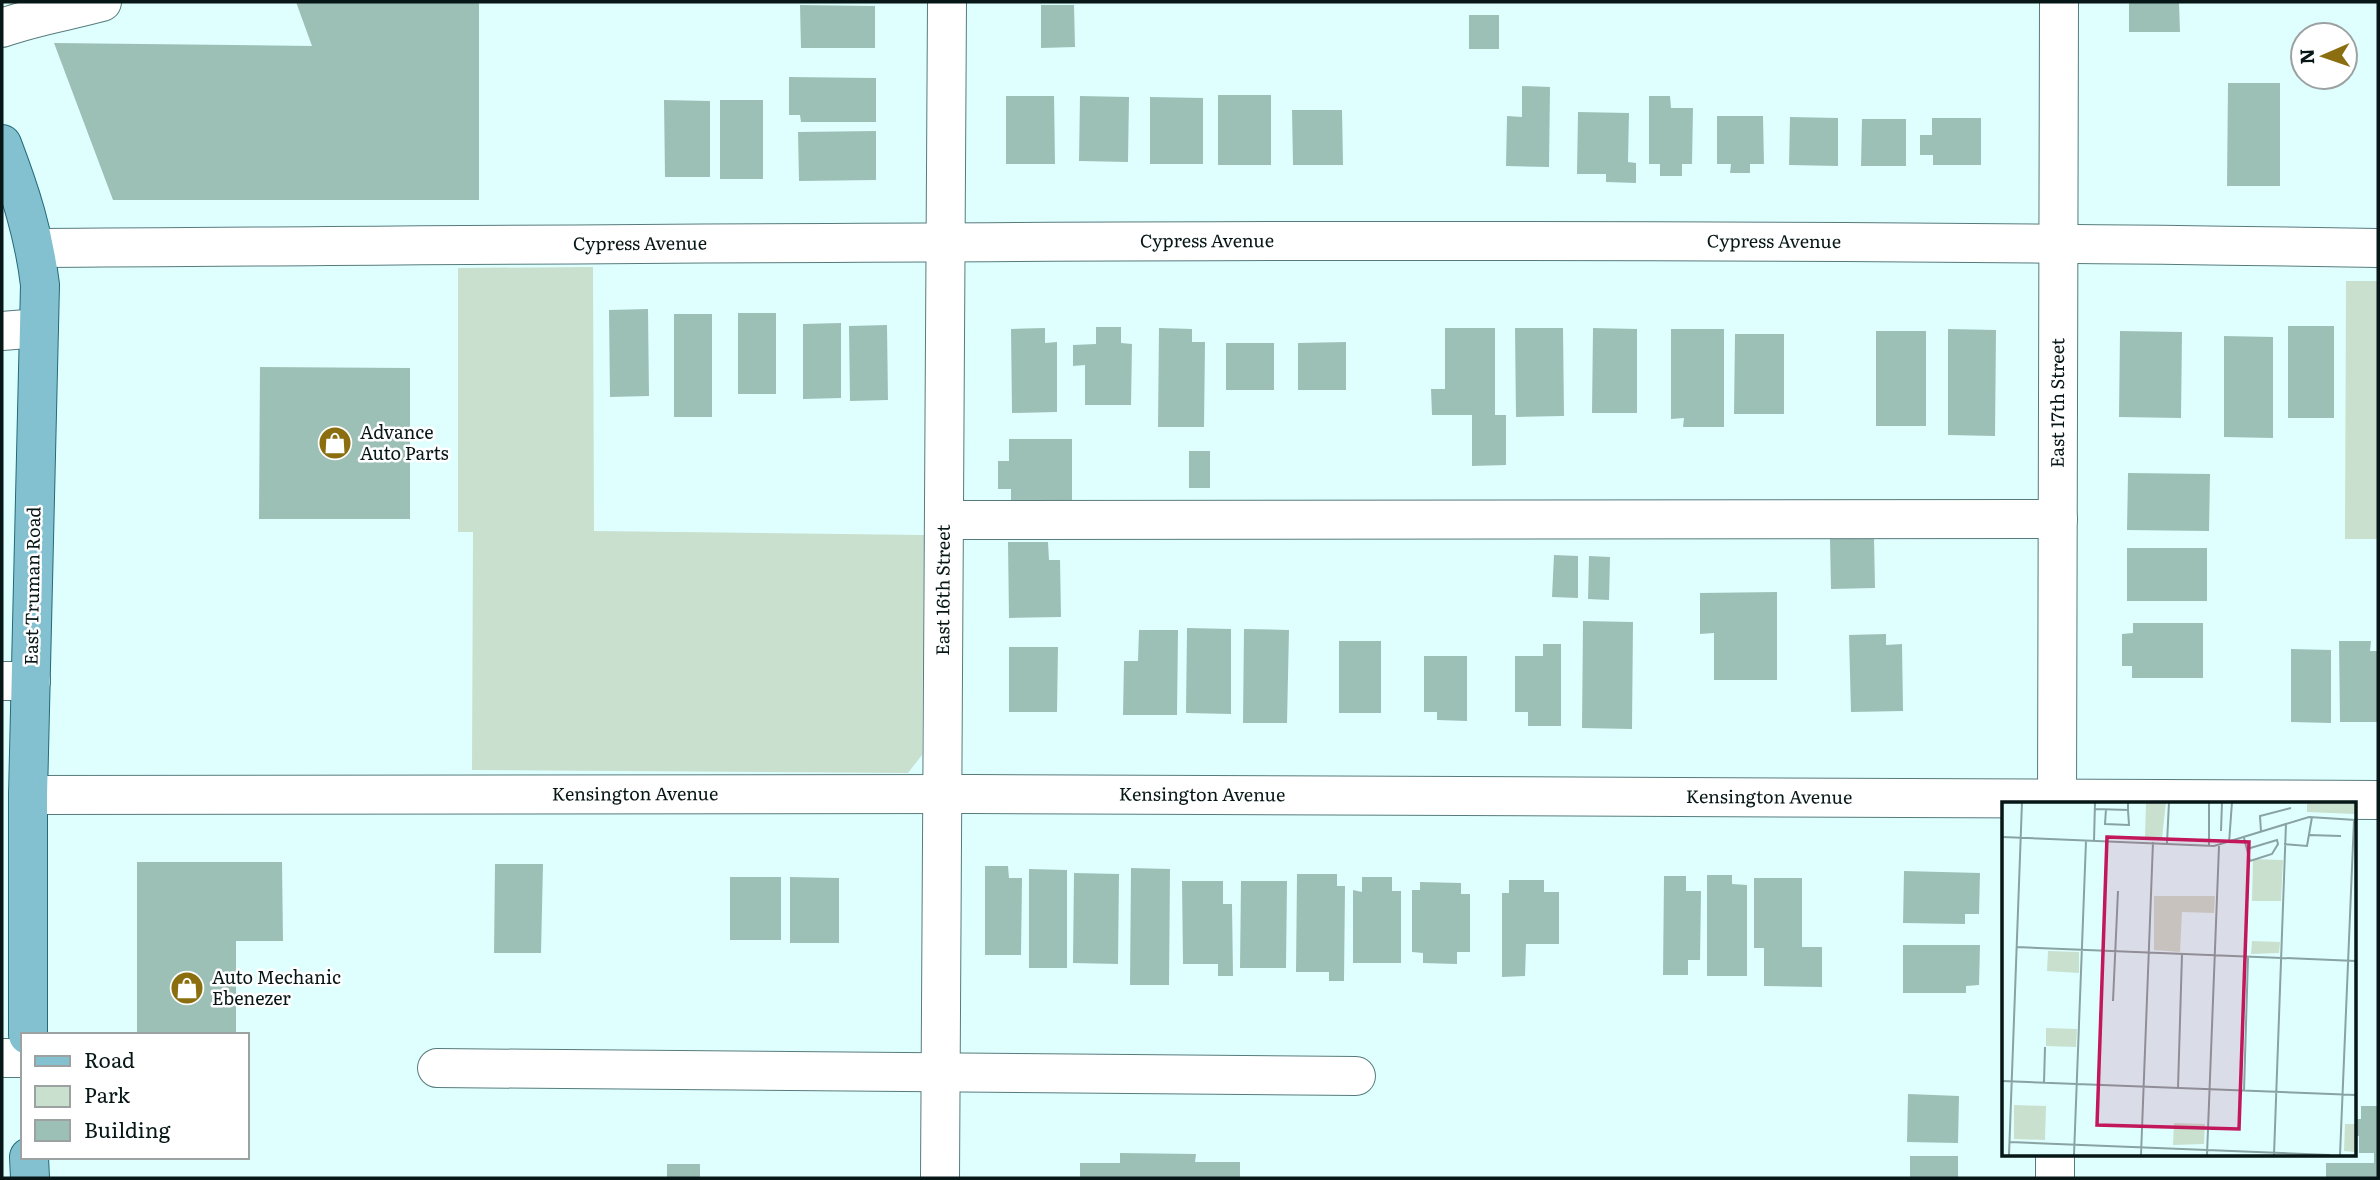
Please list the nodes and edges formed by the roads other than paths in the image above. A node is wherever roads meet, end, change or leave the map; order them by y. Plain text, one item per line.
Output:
1 (102, 2) edge
2 (947, 2) edge
3 (2059, 2) edge
4 (56, 8) edge
5 (2, 28) edge
6 (4, 156) edge
7 (944, 241) junction
8 (2059, 242) junction
9 (36, 248) junction
10 (2378, 248) edge
11 (20, 330) edge
12 (2058, 519) junction
13 (944, 520) junction
14 (16, 681) edge
15 (944, 794) junction
16 (28, 795) junction
17 (2057, 800) edge
18 (2378, 800) edge
19 (28, 1033) edge
20 (2, 1058) edge
21 (21, 1058) edge
22 (437, 1068) dead end
23 (941, 1074) junction
24 (1356, 1076) dead end
25 (2055, 1156) edge
26 (30, 1159) edge
27 (30, 1178) edge
28 (940, 1178) edge
29 (2055, 1178) edge

1 - 4 street
2 - 7 street, East 16th Street
3 - 8 street, East 17th Street
4 - 5 street
6 - 9 main road, East Truman Road
7 - 8 street, Cypress Avenue
7 - 9 street, Cypress Avenue
7 - 13 street, East 16th Street
8 - 10 street, Cypress Avenue
8 - 12 street, East 17th Street
9 - 11 main road, East Truman Road
11 - 14 main road, East Truman Road
12 - 13 street
12 - 17 street, East 17th Street
13 - 15 street, East 16th Street
14 - 16 main road, East Truman Road
15 - 16 street, Kensington Avenue
15 - 17 street, Kensington Avenue
15 - 23 street, East 16th Street
16 - 19 main road, East Truman Road
17 - 18 street, Kensington Avenue
20 - 21 street
22 - 23 street
23 - 24 street
23 - 28 street, East 16th Street
25 - 29 street
26 - 27 main road

